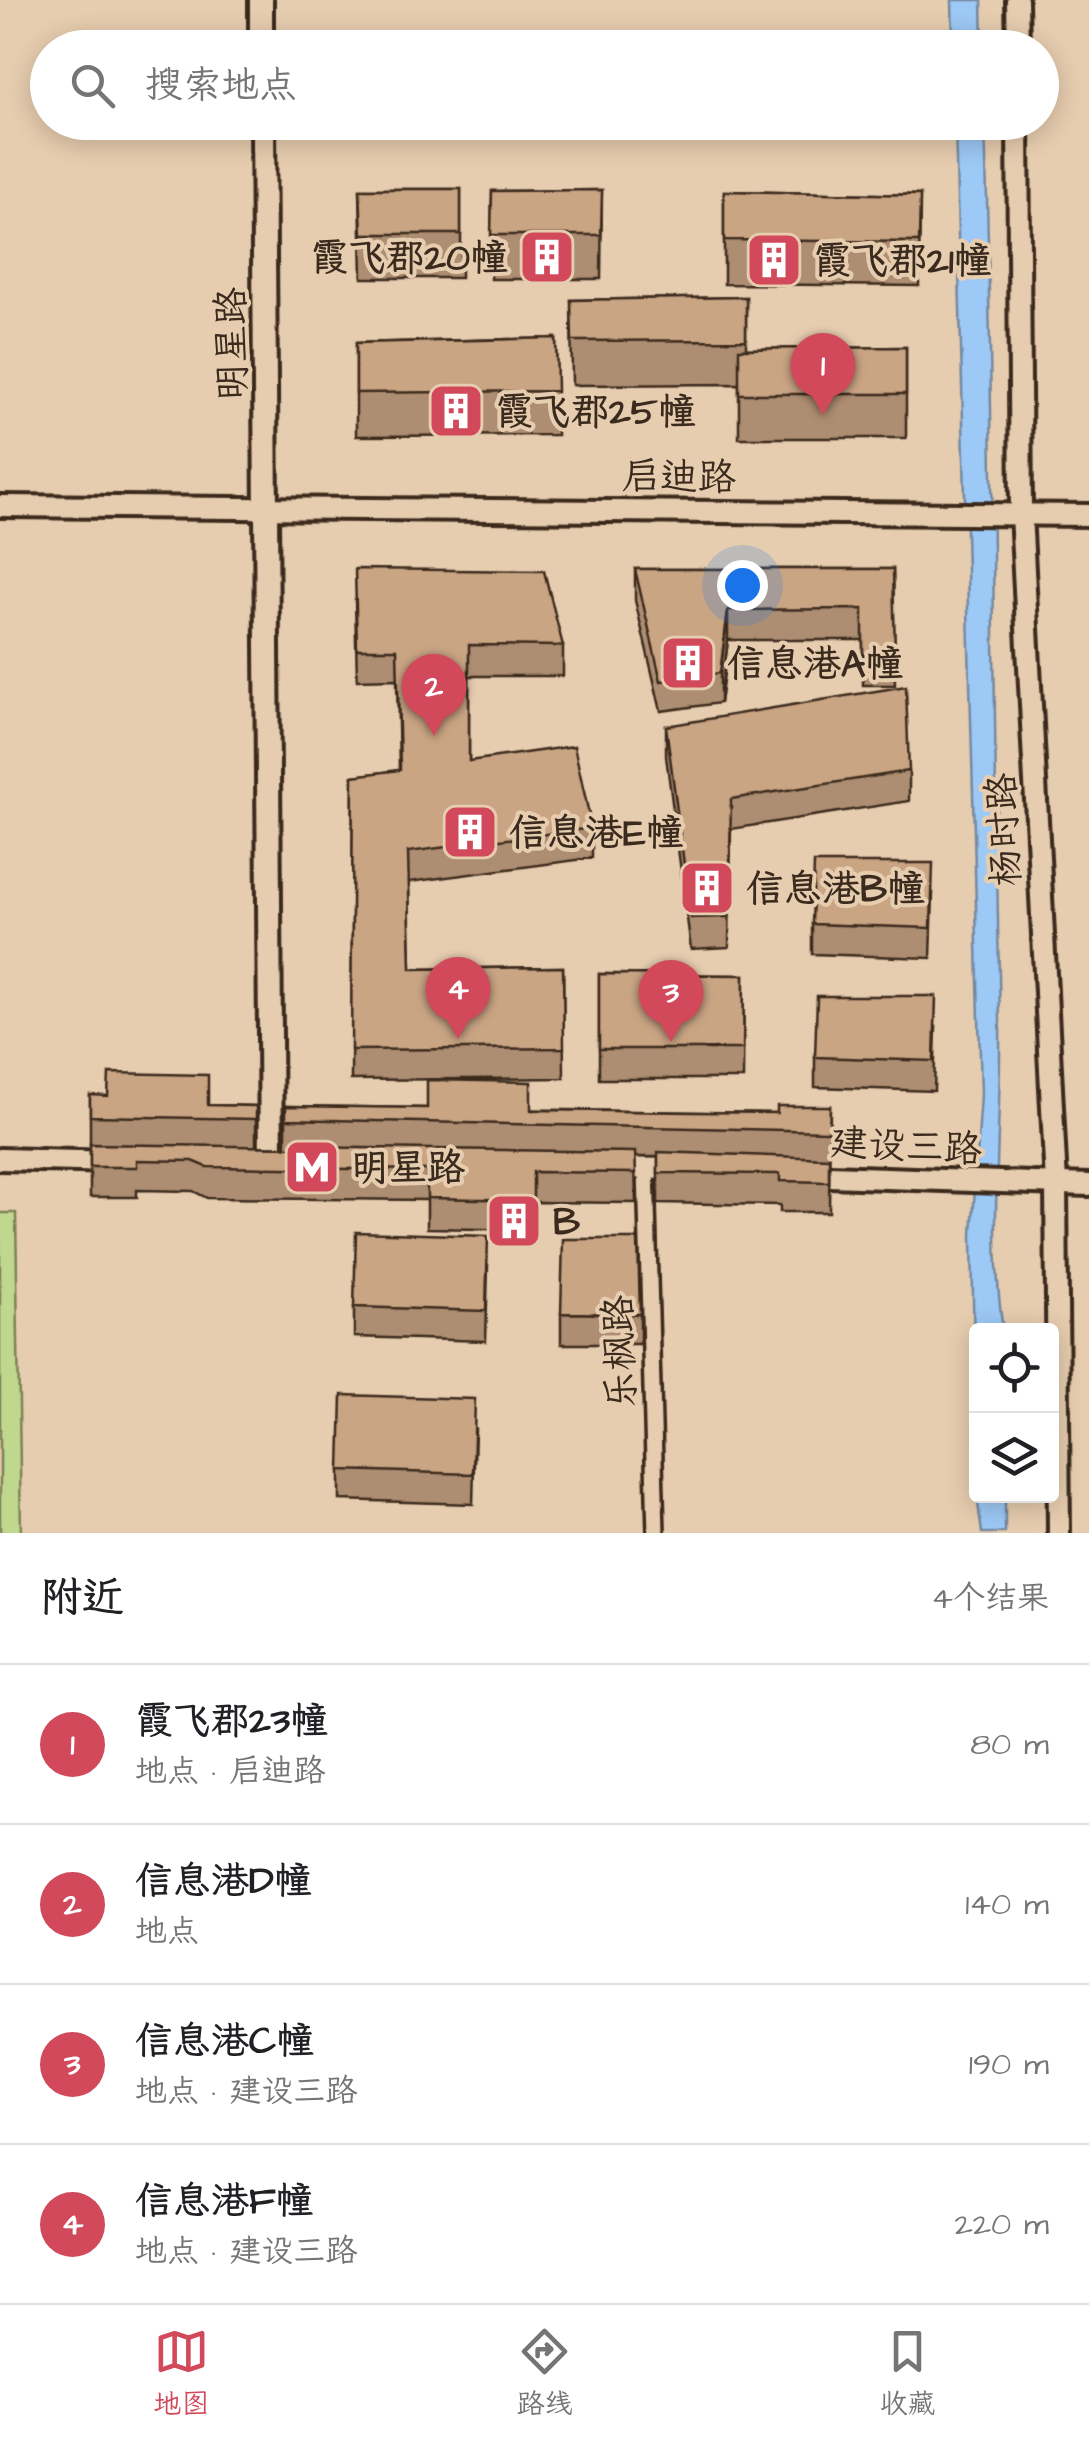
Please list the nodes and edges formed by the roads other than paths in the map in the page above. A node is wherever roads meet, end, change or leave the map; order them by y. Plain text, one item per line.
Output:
1 (261, 0) edge
2 (1018, 0) edge
3 (262, 30) edge
4 (1018, 30) edge
5 (262, 140) edge
6 (1018, 140) edge
7 (0, 506) edge
8 (268, 506) junction
9 (1012, 513) junction
10 (1089, 515) edge
11 (0, 1159) edge
12 (135, 1162) edge
13 (270, 1164) edge
14 (597, 1168) edge
15 (646, 1169) junction
16 (700, 1170) edge
17 (775, 1174) edge
18 (1056, 1184) junction
19 (1089, 1185) edge
20 (656, 1533) edge
21 (1059, 1533) edge

1 - 3 main road
2 - 4 street
5 - 8 main road, 明星路
6 - 9 street, 杨时路
7 - 8 street, 启迪路
8 - 9 street, 启迪路
8 - 13 main road, 明星路
9 - 10 street, 启迪路
9 - 18 street, 杨时路
11 - 12 street
14 - 15 street
15 - 16 street
15 - 20 street, 乐枫路
17 - 18 street, 建设三路
18 - 19 street, 建设三路
18 - 21 street, 杨时路

